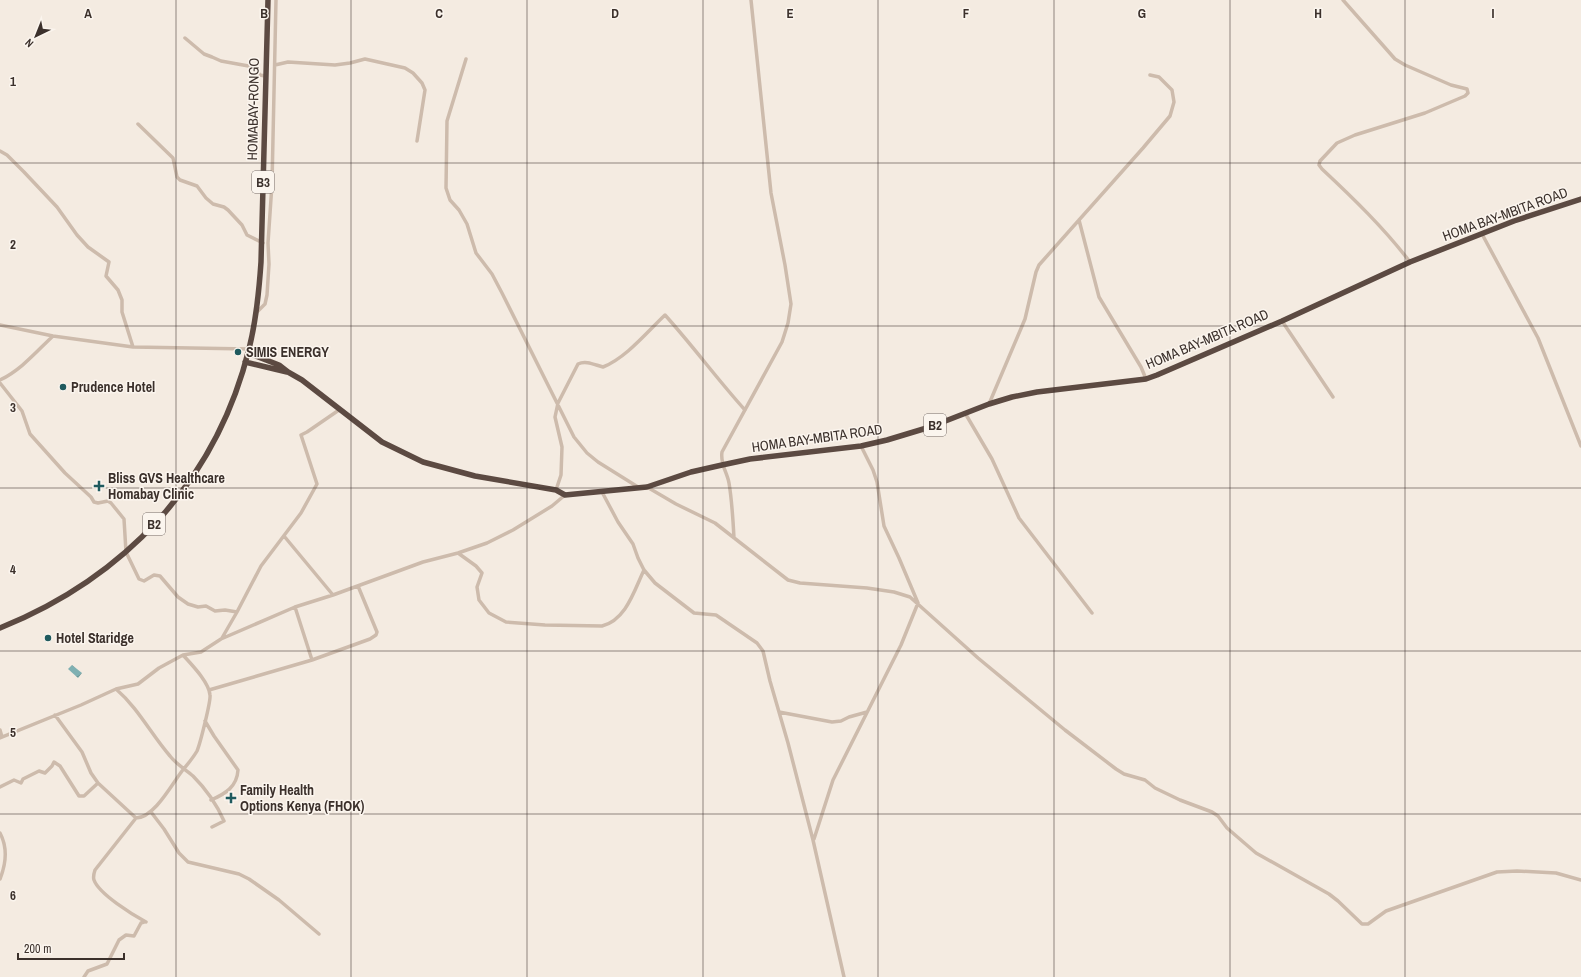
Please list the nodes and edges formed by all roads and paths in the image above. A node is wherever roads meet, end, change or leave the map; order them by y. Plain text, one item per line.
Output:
1 (268, 0) edge
2 (276, 0) edge
3 (751, 0) edge
4 (1343, 0) edge
5 (185, 38) dead end
6 (466, 59) dead end
7 (275, 65) junction
8 (1150, 75) dead end
9 (266, 76) junction
10 (138, 124) dead end
11 (417, 141) dead end
12 (0, 151) edge
13 (264, 160) junction
14 (272, 160) junction
15 (1581, 199) edge
16 (1079, 220) junction
17 (1482, 234) junction
18 (265, 243) junction
19 (1410, 262) junction
20 (256, 313) junction
21 (1282, 320) junction
22 (0, 325) edge
23 (53, 336) junction
24 (133, 347) junction
25 (248, 351) junction
26 (245, 362) junction
27 (288, 372) junction
28 (1146, 379) junction
29 (0, 380) edge
30 (0, 383) edge
31 (1333, 397) dead end
32 (558, 403) junction
33 (989, 404) junction
34 (339, 410) junction
35 (745, 410) junction
36 (965, 413) junction
37 (861, 446) junction
38 (1581, 446) edge
39 (722, 465) junction
40 (638, 487) junction
41 (647, 487) junction
42 (556, 490) junction
43 (602, 492) junction
44 (565, 495) junction
45 (284, 536) junction
46 (734, 538) junction
47 (126, 552) junction
48 (458, 553) junction
49 (644, 570) junction
50 (358, 586) junction
51 (333, 595) junction
52 (918, 603) junction
53 (295, 607) junction
54 (237, 612) junction
55 (1092, 613) dead end
56 (0, 628) edge
57 (221, 639) junction
58 (183, 655) junction
59 (312, 660) junction
60 (116, 689) junction
61 (209, 690) junction
62 (779, 712) junction
63 (867, 712) junction
64 (55, 715) junction
65 (205, 720) junction
66 (0, 730) edge
67 (1, 737) edge
68 (184, 769) junction
69 (98, 782) junction
70 (0, 787) edge
71 (211, 800) junction
72 (151, 812) junction
73 (136, 818) junction
74 (212, 828) dead end
75 (0, 833) edge
76 (813, 840) junction
77 (0, 879) edge
78 (1581, 880) edge
79 (319, 934) dead end
80 (84, 977) edge
81 (844, 977) edge

1 - 9 highway, HOMABAY-RONGO / B3
2 - 7 street
3 - 35 street
4 - 19 street
5 - 9 street
6 - 32 street
7 - 11 street
7 - 14 street
8 - 16 street
9 - 13 highway, HOMABAY-RONGO / B3
10 - 18 street
12 - 24 street
13 - 14 street
13 - 18 highway, HOMABAY-RONGO / B3
14 - 18 street
15 - 17 highway, HOMA BAY-MBITA ROAD / B2
16 - 28 street
16 - 33 street
17 - 19 highway, HOMA BAY-MBITA ROAD / B2
17 - 38 street
18 - 20 highway, HOMABAY-RONGO / B3
18 - 20 street
19 - 21 highway, HOMA BAY-MBITA ROAD / B2
20 - 25 highway, HOMABAY-RONGO / B3
21 - 28 highway, HOMA BAY-MBITA ROAD / B2
21 - 31 street
22 - 23 street
23 - 24 street
23 - 29 street
24 - 25 street
25 - 26 highway, HOMABAY-RONGO / B3
25 - 27 highway
26 - 27 highway
26 - 47 highway, B2
27 - 34 highway
28 - 33 highway, HOMA BAY-MBITA ROAD / B2
30 - 47 street
32 - 35 street
32 - 40 street
32 - 42 street
33 - 36 highway, HOMA BAY-MBITA ROAD / B2
34 - 42 highway
34 - 45 street
35 - 39 street
36 - 37 highway, HOMA BAY-MBITA ROAD / B2
36 - 55 street
37 - 39 highway, HOMA BAY-MBITA ROAD / B2
37 - 52 street
39 - 41 highway, HOMA BAY-MBITA ROAD / B2
39 - 46 street
40 - 41 highway, HOMA BAY-MBITA ROAD / B2
40 - 43 highway, HOMA BAY-MBITA ROAD / B2
41 - 46 street
42 - 44 highway
43 - 44 highway, HOMA BAY-MBITA ROAD / B2
43 - 49 street
44 - 48 street
45 - 51 street
45 - 54 street
46 - 52 street
47 - 54 street
47 - 56 highway, B2
48 - 49 street
48 - 50 street
49 - 62 street
50 - 51 street
50 - 59 street
51 - 53 street
52 - 63 street
52 - 78 street
53 - 57 street
53 - 59 street
54 - 57 street
57 - 58 street
58 - 60 street
58 - 61 street
59 - 61 street
60 - 64 street
60 - 68 street
61 - 65 street
62 - 63 street
62 - 76 street
63 - 76 street
64 - 67 street
64 - 69 street
65 - 68 street
65 - 71 street
66 - 67 street
68 - 71 street
68 - 72 street
69 - 70 street
69 - 73 street
71 - 74 street
72 - 73 street
72 - 79 street
73 - 80 street
75 - 77 street
76 - 81 street

